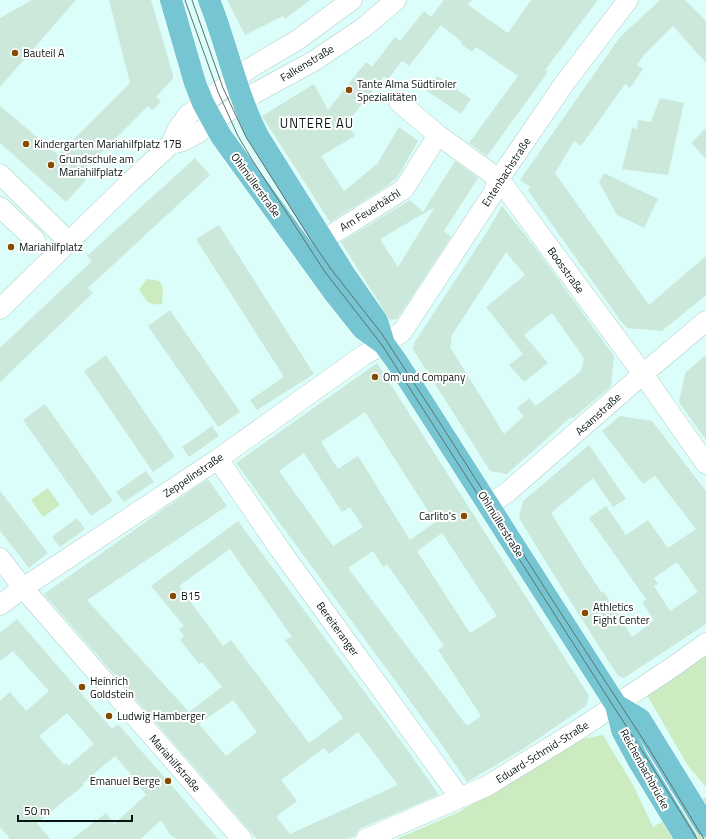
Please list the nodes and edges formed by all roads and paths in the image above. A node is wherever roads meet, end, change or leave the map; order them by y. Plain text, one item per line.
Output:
1 (171, 0) edge
2 (209, 0) edge
3 (352, 0) edge
4 (396, 0) edge
5 (628, 0) edge
6 (236, 79) junction
7 (243, 101) junction
8 (399, 102) dead end
9 (208, 112) junction
10 (438, 135) junction
11 (0, 174) edge
12 (499, 179) junction
13 (0, 207) edge
14 (35, 240) dead end
15 (323, 240) junction
16 (69, 242) junction
17 (0, 309) edge
18 (706, 321) edge
19 (384, 344) junction
20 (643, 374) junction
21 (218, 459) junction
22 (706, 464) edge
23 (488, 505) junction
24 (0, 558) edge
25 (22, 588) junction
26 (0, 605) edge
27 (706, 643) edge
28 (616, 705) junction
29 (460, 798) junction
30 (706, 826) edge
31 (242, 839) edge
32 (366, 839) edge
33 (686, 839) edge

1 - 9 main road, Ohlmüllerstraße
2 - 6 main road, Ohlmüllerstraße
3 - 6 street
4 - 7 street, Falkenstraße
5 - 12 street, Entenbachstraße
6 - 7 main road, Ohlmüllerstraße
6 - 9 street
7 - 9 street, Falkenstraße
7 - 15 main road, Ohlmüllerstraße
8 - 10 street, Boosstraße
9 - 16 street
9 - 19 main road, Ohlmüllerstraße
10 - 12 street, Boosstraße
10 - 15 street, Am Feuerbächl
11 - 16 street
12 - 19 street, Entenbachstraße
12 - 20 street, Boosstraße
13 - 14 street
15 - 19 main road, Ohlmüllerstraße
16 - 17 street
18 - 20 street, Asamstraße
19 - 21 street, Zeppelinstraße
19 - 23 main road, Ohlmüllerstraße
20 - 22 street, Boosstraße
20 - 23 street, Asamstraße
21 - 25 street, Zeppelinstraße
21 - 29 street, Bereiteranger
23 - 28 main road, Ohlmüllerstraße
24 - 25 street, Mariahilfstraße
25 - 26 street, Zeppelinstraße
25 - 31 street, Mariahilfstraße
27 - 28 street, Eduard-Schmid-Straße
28 - 29 street, Eduard-Schmid-Straße
28 - 30 main road, Reichenbachbrücke
28 - 33 main road, Reichenbachbrücke
29 - 32 street, Eduard-Schmid-Straße

